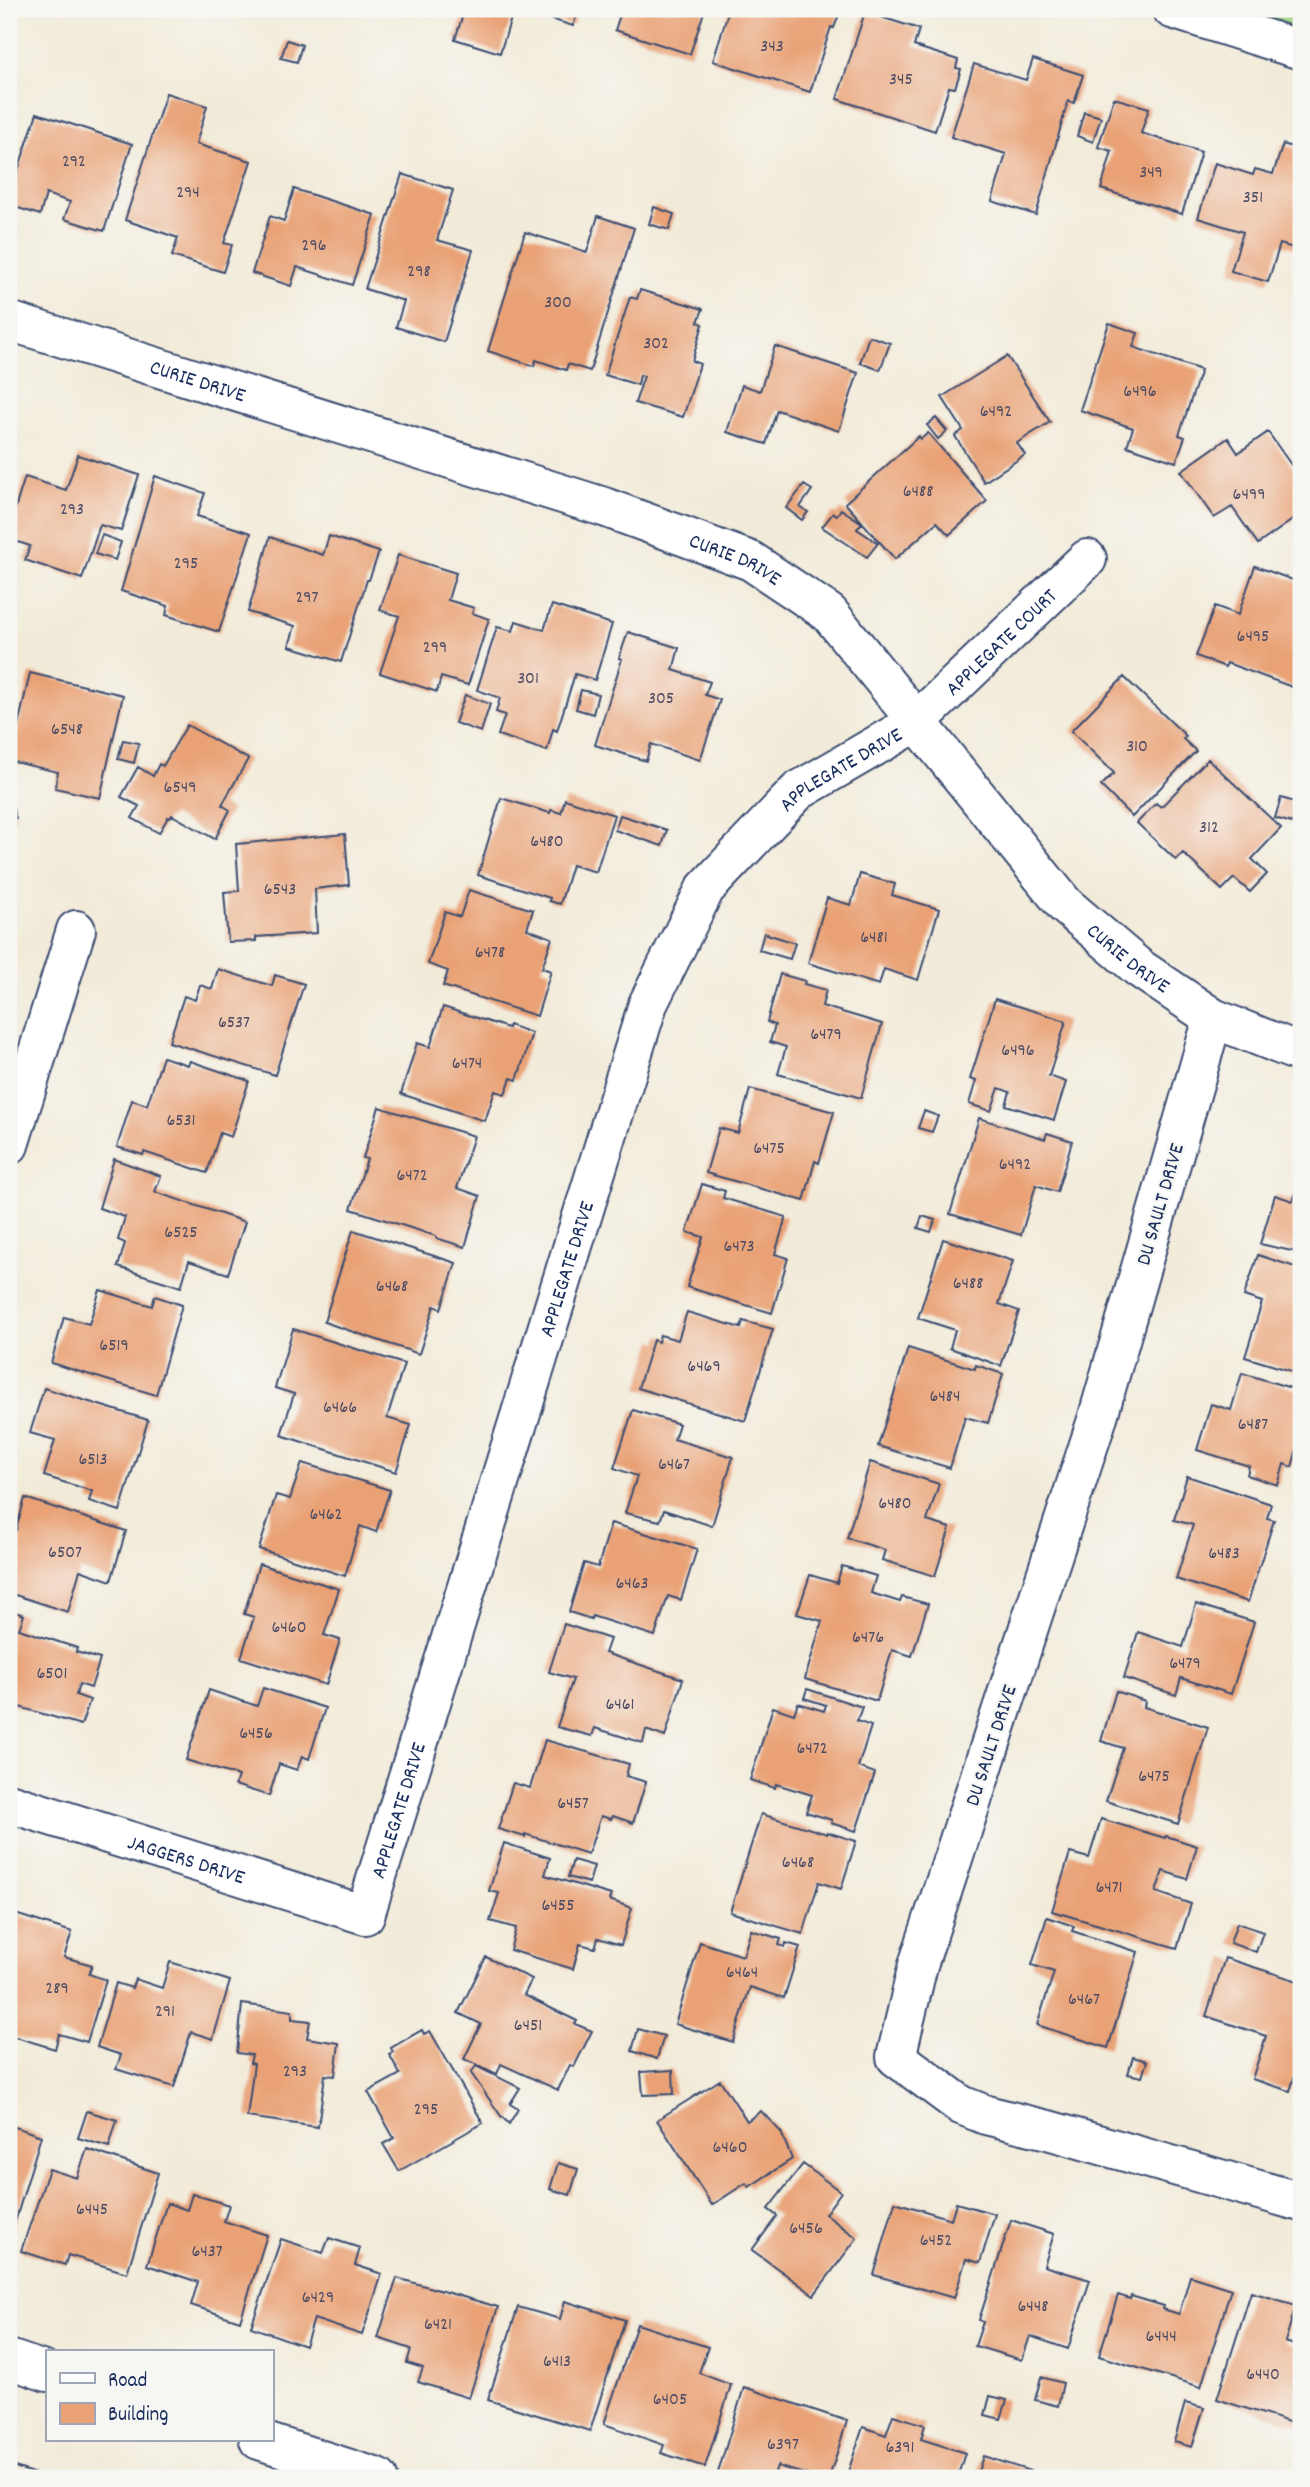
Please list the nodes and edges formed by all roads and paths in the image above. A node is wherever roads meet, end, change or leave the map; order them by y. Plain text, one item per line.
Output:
1 (1172, 9) edge
2 (1301, 50) edge
3 (9, 321) edge
4 (1087, 559) dead end
5 (915, 723) junction
6 (76, 930) dead end
7 (1213, 1018) junction
8 (1301, 1054) edge
9 (9, 1146) edge
10 (9, 1803) edge
11 (365, 1915) joint
12 (1301, 2202) edge
13 (9, 2359) edge
14 (46, 2372) edge
15 (265, 2442) edge
16 (378, 2478) edge

1 - 2 street
3 - 5 street, CURIE DRIVE
4 - 5 street, APPLEGATE COURT
5 - 7 street, CURIE DRIVE
5 - 11 street, APPLEGATE DRIVE
6 - 9 street
7 - 8 street, CURIE DRIVE
7 - 12 street, DU SAULT DRIVE
10 - 11 street, JAGGERS DRIVE
13 - 14 street
15 - 16 street

